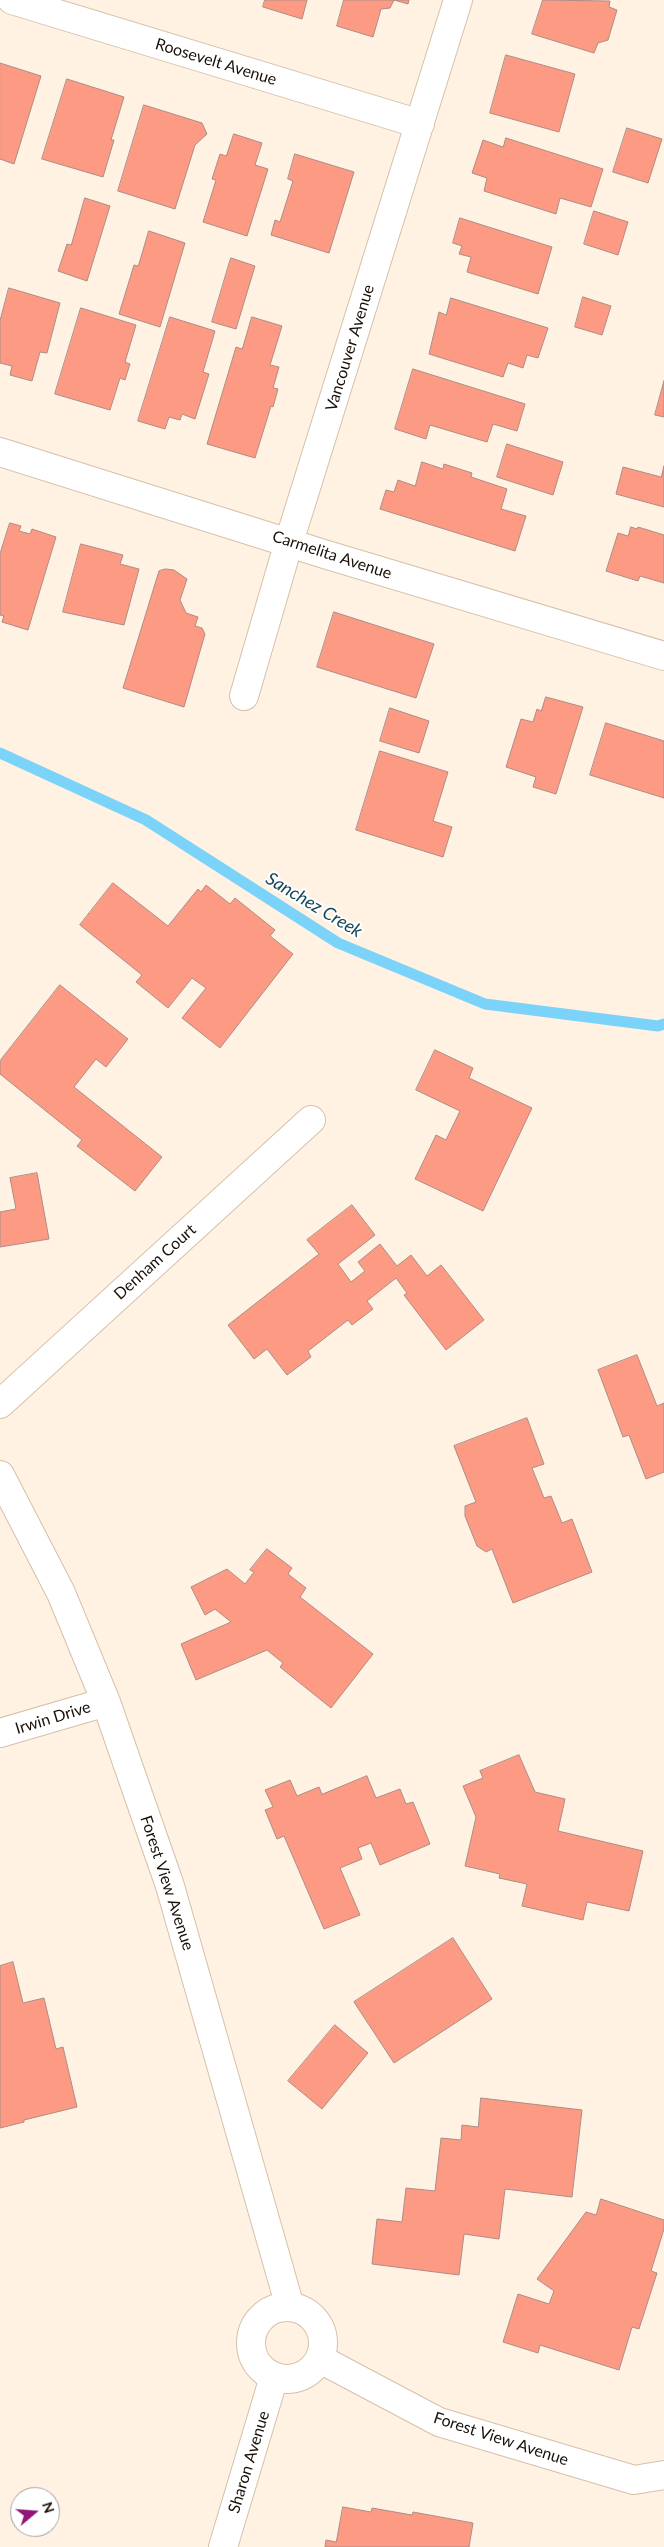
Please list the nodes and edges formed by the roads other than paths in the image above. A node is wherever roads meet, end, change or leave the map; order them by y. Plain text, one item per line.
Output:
1 (12, 0) edge
2 (458, 0) edge
3 (420, 124) junction
4 (0, 452) edge
5 (289, 542) junction
6 (664, 656) edge
7 (244, 696) dead end
8 (311, 1120) dead end
9 (0, 1404) edge
10 (0, 1476) edge
11 (106, 1702) junction
12 (0, 1734) edge
13 (290, 2307) junction
14 (320, 2359) junction
15 (274, 2377) junction
16 (664, 2475) edge
17 (223, 2547) edge

1 - 3 street, Roosevelt Avenue
2 - 3 street, Vancouver Avenue
3 - 5 street, Vancouver Avenue
4 - 5 street, Carmelita Avenue
5 - 6 street, Carmelita Avenue
5 - 7 street, Vancouver Avenue
8 - 9 street, Denham Court
10 - 11 street, Forest View Avenue
11 - 12 street, Irwin Drive
11 - 13 street, Forest View Avenue
13 - 14 street
13 - 15 street
14 - 15 street
14 - 16 street, Forest View Avenue
15 - 17 street, Sharon Avenue

